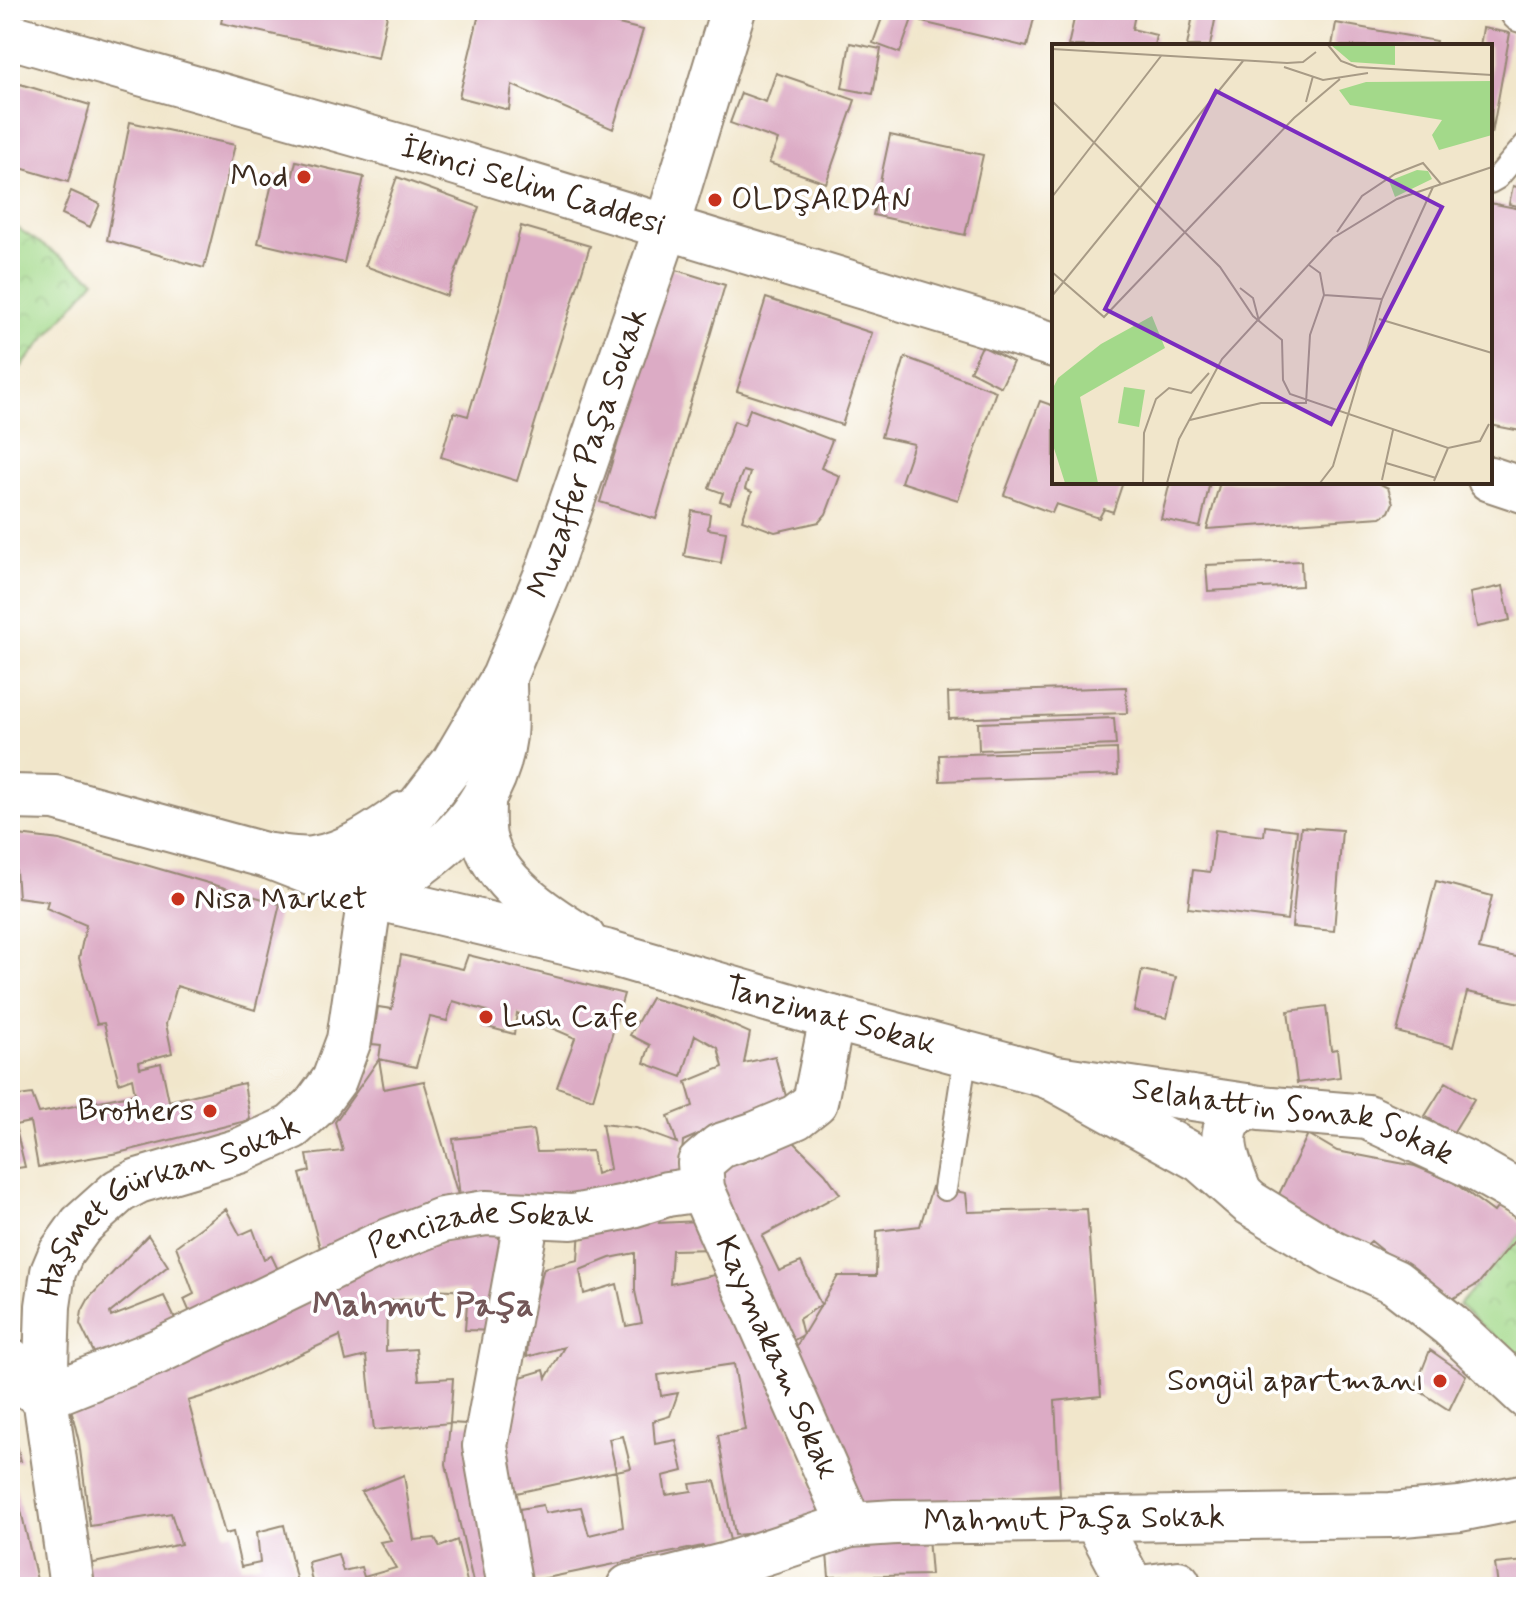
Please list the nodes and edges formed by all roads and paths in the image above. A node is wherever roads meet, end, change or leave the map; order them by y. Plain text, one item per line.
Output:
1 (733, 10) edge
2 (10, 36) edge
3 (1526, 144) edge
4 (1492, 181) edge
5 (667, 226) junction
6 (1052, 344) edge
7 (1492, 480) edge
8 (1526, 491) edge
9 (504, 677) junction
10 (10, 787) edge
11 (10, 797) edge
12 (55, 798) junction
13 (483, 800) junction
14 (422, 801) junction
15 (268, 856) junction
16 (370, 896) junction
17 (606, 952) junction
18 (832, 1018) junction
19 (974, 1056) junction
20 (1049, 1076) junction
21 (1249, 1106) junction
22 (702, 1189) junction
23 (952, 1190) dead end
24 (1240, 1194) junction
25 (1526, 1197) edge
26 (527, 1217) junction
27 (10, 1360) edge
28 (1526, 1396) edge
29 (45, 1397) junction
30 (1526, 1496) edge
31 (1096, 1520) junction
32 (850, 1525) junction
33 (729, 1576) edge
34 (72, 1587) edge
35 (510, 1587) edge
36 (629, 1587) edge
37 (1132, 1587) edge

1 - 5 street, Muzaffer Paşa Sokak
2 - 5 street, İkinci Selim Caddesi
3 - 4 lane
5 - 6 street, İkinci Selim Caddesi
5 - 9 street, Muzaffer Paşa Sokak
7 - 8 street
9 - 13 street
9 - 14 street
10 - 12 street
11 - 12 street, Tanzimat Sokak
12 - 15 street, Tanzimat Sokak
13 - 16 street
13 - 17 street
14 - 15 street
14 - 16 street, Haşmet Gürkan Sokak
15 - 16 street, Tanzimat Sokak
16 - 17 street, Tanzimat Sokak
16 - 29 street, Haşmet Gürkan Sokak
17 - 18 street, Tanzimat Sokak
18 - 19 street, Tanzimat Sokak
18 - 22 street
19 - 20 street, Tanzimat Sokak
19 - 23 lane
20 - 21 street, Selahattin Sonak Sokak
20 - 24 street, Tanzimat Sokak
21 - 24 street
21 - 25 street, Selahattin Sonak Sokak
22 - 26 street, Pencizade Sokak
22 - 32 street, Kaymakam Sokak
24 - 28 street, Tanzimat Sokak
26 - 29 street, Pencizade Sokak
26 - 35 street
27 - 29 street
29 - 34 street, Haşmet Gürkan Sokak
30 - 31 street, Mahmut Paşa Sokak
31 - 32 street, Mahmut Paşa Sokak
31 - 37 street
32 - 33 street, Mahmut Paşa Sokak
33 - 36 street, Mahmut Paşa Sokak

